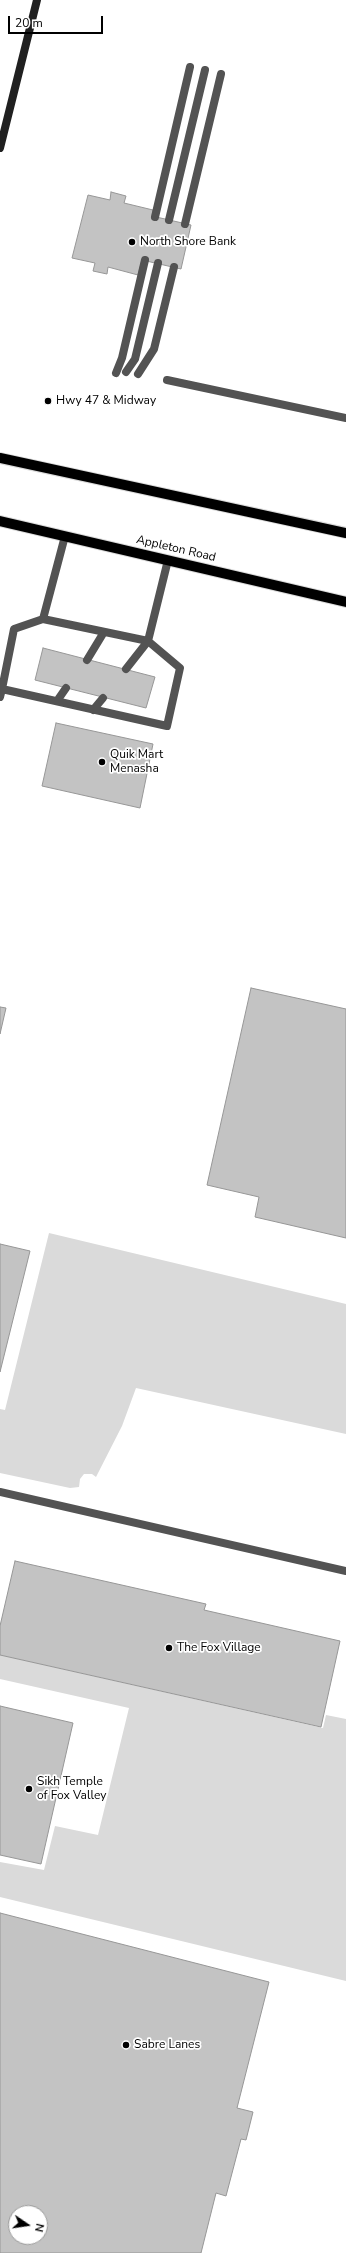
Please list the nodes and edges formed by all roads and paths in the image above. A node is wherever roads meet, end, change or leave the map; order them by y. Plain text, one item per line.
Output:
1 (37, 0) edge
2 (190, 67) dead end
3 (205, 70) dead end
4 (221, 74) dead end
5 (2, 134) edge
6 (0, 148) edge
7 (155, 216) dead end
8 (169, 220) dead end
9 (184, 224) dead end
10 (145, 260) dead end
11 (158, 263) dead end
12 (174, 267) dead end
13 (126, 372) dead end
14 (116, 373) dead end
15 (138, 374) dead end
16 (167, 380) dead end
17 (346, 418) edge
18 (0, 458) edge
19 (0, 521) edge
20 (346, 533) edge
21 (65, 536) junction
22 (168, 560) junction
23 (346, 602) edge
24 (43, 620) junction
25 (104, 632) junction
26 (148, 641) junction
27 (87, 660) dead end
28 (126, 669) dead end
29 (66, 688) dead end
30 (1, 693) edge
31 (103, 698) dead end
32 (57, 701) junction
33 (94, 710) junction
34 (0, 1492) edge
35 (346, 1571) edge

1 - 5 main road
2 - 7 lane
3 - 8 lane
4 - 9 lane
5 - 6 main road
10 - 14 lane
11 - 13 lane
12 - 15 lane
16 - 17 lane
18 - 20 main road
19 - 21 main road, Appleton Road
21 - 22 main road, Appleton Road
21 - 24 lane
22 - 23 main road, Appleton Road
22 - 26 lane
24 - 25 lane
24 - 30 lane
25 - 26 lane
25 - 27 lane
26 - 28 lane
26 - 33 lane
29 - 32 lane
30 - 32 lane
31 - 33 lane
32 - 33 lane
34 - 35 lane

